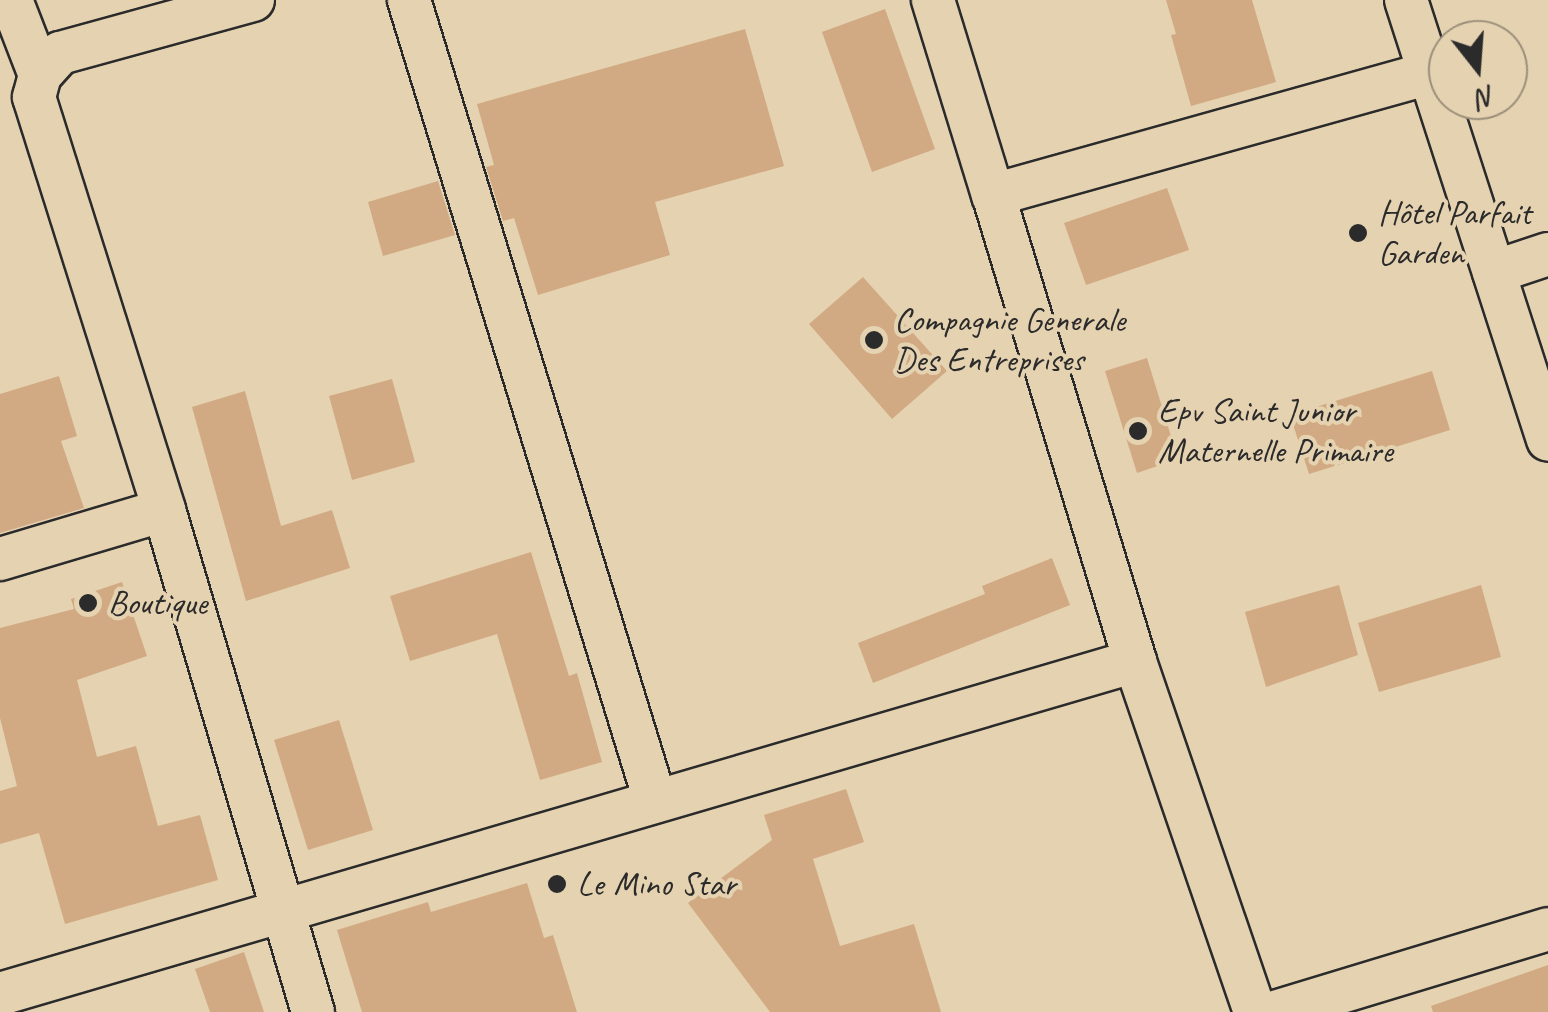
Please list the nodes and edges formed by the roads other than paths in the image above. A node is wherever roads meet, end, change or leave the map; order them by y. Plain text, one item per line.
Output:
1 (11, 0) edge
2 (253, 0) edge
3 (409, 0) edge
4 (932, 0) edge
5 (1406, 0) edge
6 (1428, 67) edge
7 (1428, 74) edge
8 (40, 75) junction
9 (1445, 120) edge
10 (993, 195) junction
11 (1548, 254) edge
12 (1494, 272) junction
13 (1548, 440) edge
14 (164, 510) junction
15 (0, 560) edge
16 (1135, 661) junction
17 (655, 800) junction
18 (284, 908) junction
19 (1548, 928) edge
20 (0, 994) edge
21 (313, 1012) edge
22 (1255, 1012) edge
23 (1275, 1012) edge

1 - 8 street
2 - 8 street
3 - 17 street
4 - 10 street
5 - 6 street
7 - 10 street
8 - 14 street
9 - 12 street
10 - 16 street
11 - 12 street
12 - 13 street
14 - 15 street
14 - 18 street
16 - 17 street
16 - 22 street
17 - 18 street
18 - 20 street
18 - 21 street
19 - 23 street

